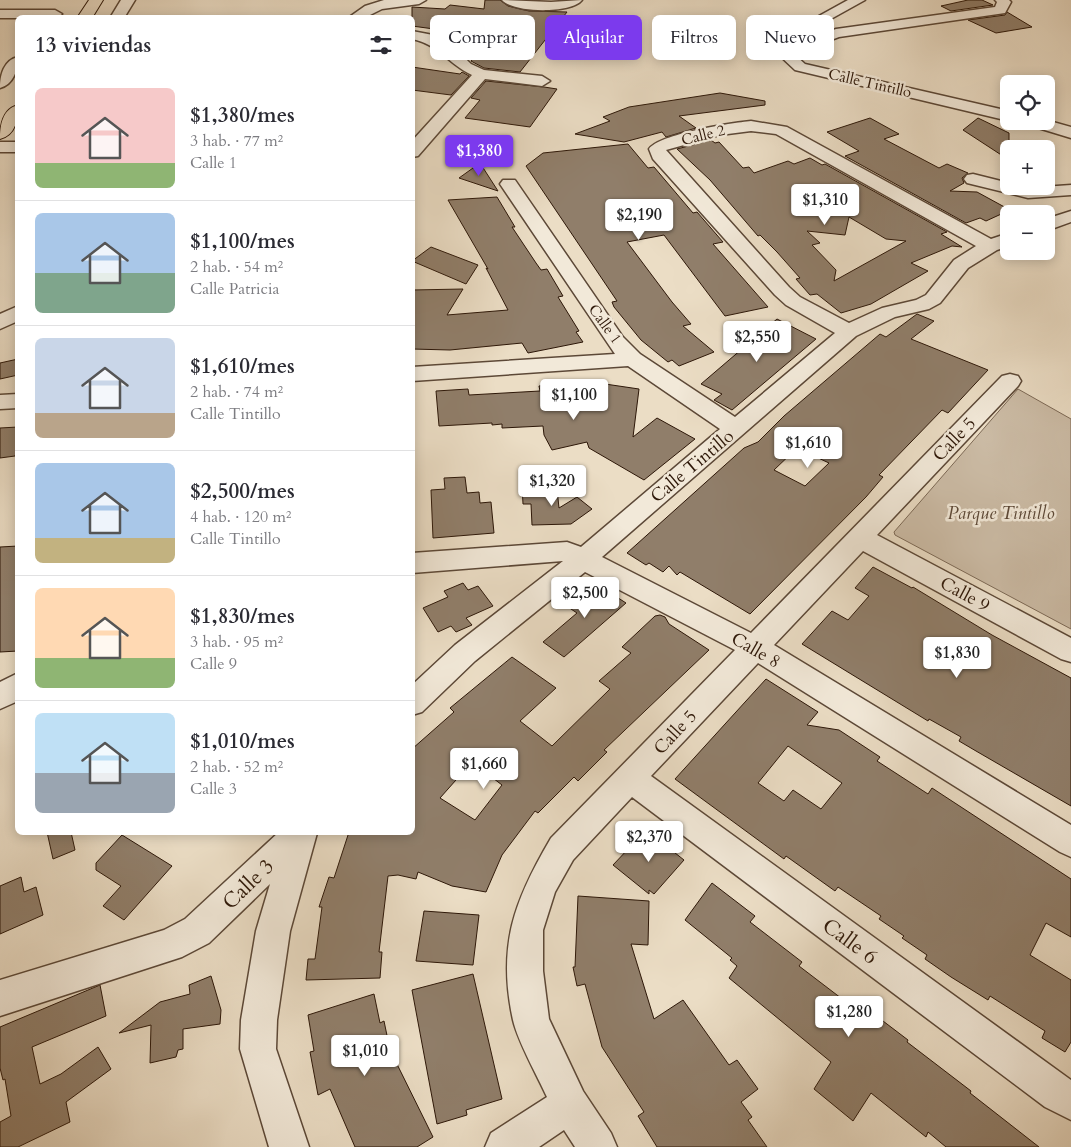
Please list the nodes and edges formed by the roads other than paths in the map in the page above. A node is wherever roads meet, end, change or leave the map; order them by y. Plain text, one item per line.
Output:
1 (64, 0) edge
2 (96, 0) edge
3 (128, 0) edge
4 (419, 0) edge
5 (509, 0) edge
6 (575, 0) edge
7 (858, 0) edge
8 (1002, 0) edge
9 (0, 14) edge
10 (26, 15) edge
11 (54, 15) edge
12 (86, 15) edge
13 (119, 15) edge
14 (358, 15) edge
15 (829, 15) edge
16 (415, 36) edge
17 (15, 65) edge
18 (481, 74) junction
19 (542, 81) dead end
20 (0, 83) edge
21 (15, 114) edge
22 (1000, 114) edge
23 (1055, 127) edge
24 (0, 134) edge
25 (1071, 134) edge
26 (15, 147) edge
27 (0, 148) edge
28 (415, 149) edge
29 (973, 179) dead end
30 (509, 184) dead end
31 (1071, 190) edge
32 (1070, 217) edge
33 (1055, 223) edge
34 (999, 243) edge
35 (15, 314) edge
36 (0, 323) edge
37 (849, 332) junction
38 (632, 359) junction
39 (415, 374) edge
40 (1010, 381) dead end
41 (15, 401) edge
42 (0, 402) edge
43 (736, 429) junction
44 (859, 537) junction
45 (583, 559) junction
46 (415, 564) edge
47 (754, 647) junction
48 (1071, 651) edge
49 (15, 687) edge
50 (0, 697) edge
51 (415, 700) edge
52 (631, 779) junction
53 (299, 835) edge
54 (300, 835) edge
55 (1071, 842) edge
56 (0, 998) edge
57 (1071, 1101) edge
58 (570, 1104) junction
59 (290, 1147) edge
60 (505, 1147) edge
61 (597, 1147) edge

1 - 11 street
2 - 12 main road
3 - 13 street
4 - 14 street
5 - 6 street
7 - 15 street
8 - 22 street, Calle Tintillo
9 - 10 street
16 - 18 street
17 - 20 street
18 - 19 street
18 - 28 street
21 - 24 main road
23 - 25 street
26 - 27 street
29 - 31 street
30 - 38 street, Calle 1
32 - 33 street
34 - 37 street, Calle Tintillo
34 - 37 street, Calle 2
35 - 36 street
37 - 43 street, Calle Tintillo
38 - 39 street
38 - 43 street, Calle 1
40 - 44 street, Calle 5
41 - 42 street
43 - 45 street, Calle Tintillo
44 - 47 street, Calle 5
44 - 48 street, Calle 9
45 - 46 street, Calle 8
45 - 47 street, Calle 8
45 - 51 street, Calle Tintillo
47 - 52 street, Calle 5
47 - 55 street, Calle 8
49 - 50 street
52 - 57 street, Calle 6
52 - 58 street, Calle 5
53 - 56 street, Calle 3
54 - 59 street, Calle 3
58 - 60 street
58 - 61 street, Calle 5

